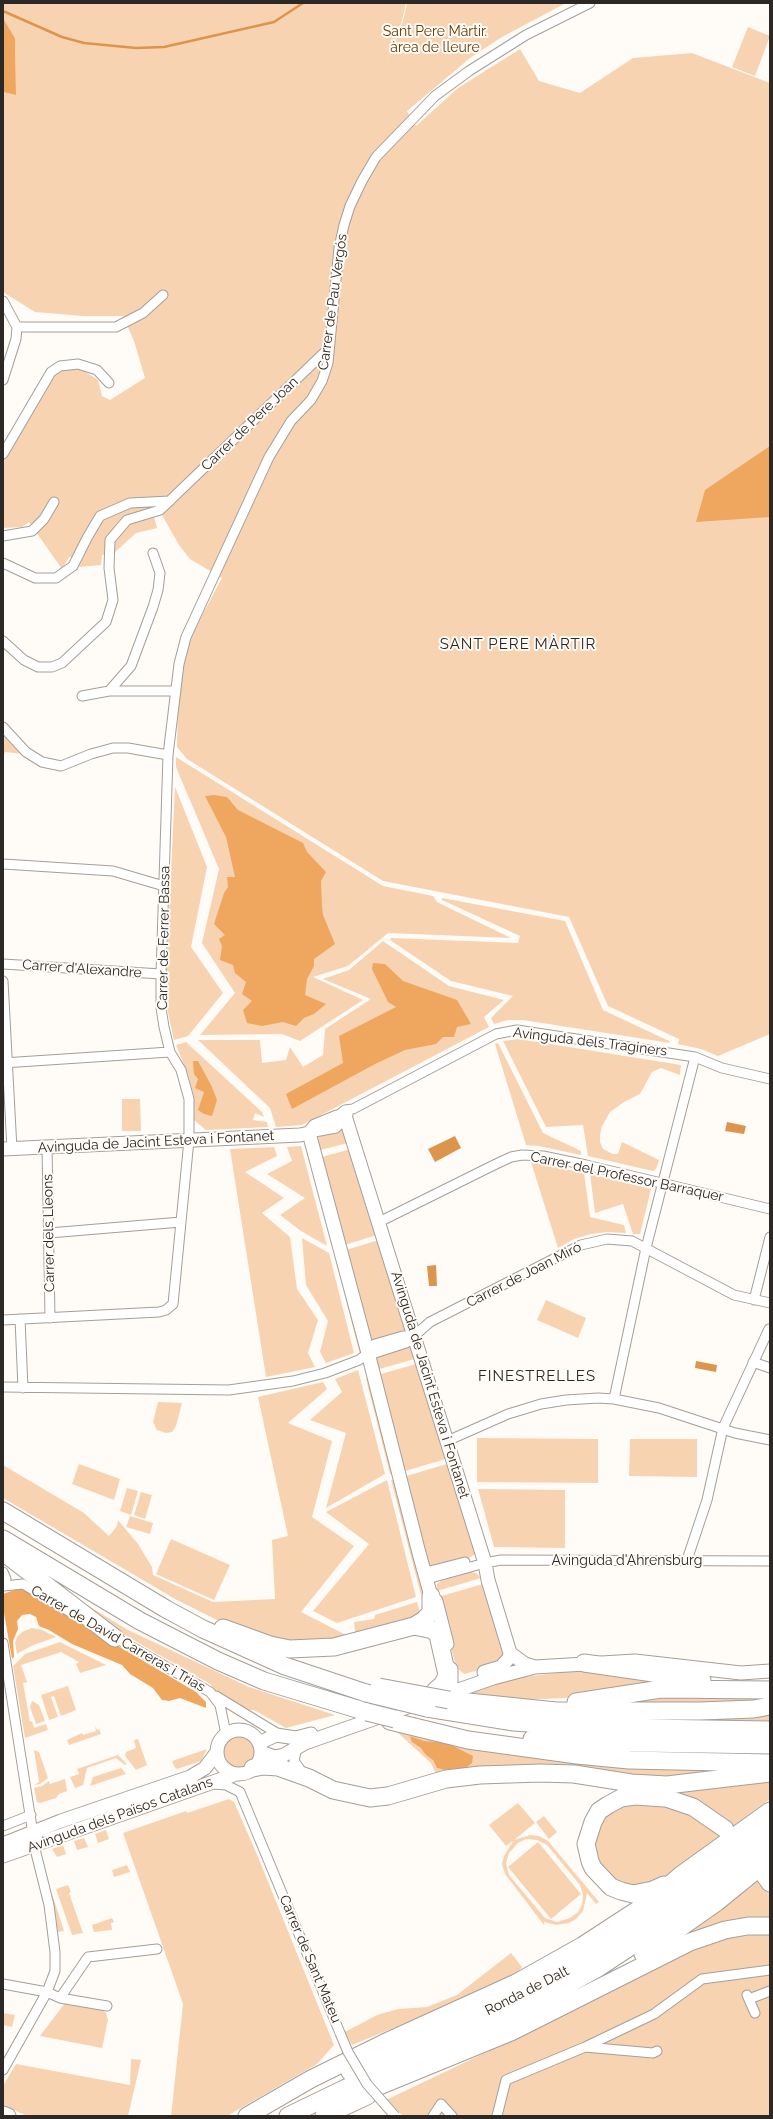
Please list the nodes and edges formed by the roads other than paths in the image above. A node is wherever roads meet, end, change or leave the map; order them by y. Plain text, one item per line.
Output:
1 (590, 3) edge
2 (163, 295) dead end
3 (3, 301) edge
4 (17, 327) junction
5 (329, 348) junction
6 (3, 380) edge
7 (109, 383) dead end
8 (3, 454) edge
9 (170, 501) junction
10 (54, 502) dead end
11 (3, 536) edge
12 (153, 554) dead end
13 (3, 563) edge
14 (3, 641) edge
15 (109, 691) junction
16 (176, 691) junction
17 (82, 696) dead end
18 (3, 727) edge
19 (168, 755) junction
20 (3, 864) edge
21 (164, 886) junction
22 (3, 964) edge
23 (161, 974) junction
24 (3, 981) edge
25 (170, 1052) junction
26 (695, 1057) junction
27 (6, 1063) edge
28 (770, 1079) edge
29 (345, 1115) junction
30 (310, 1133) junction
31 (189, 1140) junction
32 (47, 1147) junction
33 (7, 1149) edge
34 (663, 1182) junction
35 (770, 1209) edge
36 (181, 1222) junction
37 (379, 1222) junction
38 (49, 1233) junction
39 (770, 1237) edge
40 (646, 1248) junction
41 (754, 1300) junction
42 (770, 1303) edge
43 (50, 1318) junction
44 (20, 1319) junction
45 (3, 1320) edge
46 (769, 1329) edge
47 (415, 1336) junction
48 (368, 1353) junction
49 (753, 1362) junction
50 (770, 1368) edge
51 (3, 1388) edge
52 (23, 1388) junction
53 (614, 1399) junction
54 (723, 1428) junction
55 (770, 1440) edge
56 (447, 1441) junction
57 (3, 1511) edge
58 (3, 1539) edge
59 (3, 1552) edge
60 (480, 1556) junction
61 (687, 1560) junction
62 (770, 1561) edge
63 (3, 1572) edge
64 (425, 1574) junction
65 (3, 1586) edge
66 (130, 1587) junction
67 (431, 1596) junction
68 (414, 1626) junction
69 (203, 1629) junction
70 (115, 1638) junction
71 (3, 1643) edge
72 (510, 1653) junction
73 (584, 1663) junction
74 (451, 1666) junction
75 (535, 1667) junction
76 (770, 1671) edge
77 (467, 1678) junction
78 (770, 1687) edge
79 (373, 1690) junction
80 (770, 1690) edge
81 (210, 1692) junction
82 (446, 1692) junction
83 (488, 1705) junction
84 (770, 1706) edge
85 (392, 1720) junction
86 (770, 1730) edge
87 (226, 1734) junction
88 (280, 1735) junction
89 (770, 1745) edge
90 (297, 1747) junction
91 (260, 1748) junction
92 (217, 1752) junction
93 (770, 1762) edge
94 (253, 1768) junction
95 (231, 1771) junction
96 (507, 1773) junction
97 (770, 1773) edge
98 (190, 1777) junction
99 (309, 1778) junction
100 (206, 1784) junction
101 (240, 1792) junction
102 (664, 1798) junction
103 (770, 1811) edge
104 (31, 1815) junction
105 (3, 1826) edge
106 (770, 1828) edge
107 (725, 1829) dead end
108 (35, 1839) junction
109 (3, 1844) edge
110 (770, 1844) edge
111 (3, 1856) edge
112 (770, 1859) edge
113 (681, 1875) junction
114 (770, 1926) edge
115 (157, 1948) dead end
116 (770, 1970) edge
117 (3, 1984) edge
118 (770, 1991) edge
119 (48, 1992) junction
120 (589, 1992) junction
121 (60, 1998) junction
122 (107, 2006) dead end
123 (755, 2013) dead end
124 (585, 2047) junction
125 (657, 2051) dead end
126 (434, 2065) junction
127 (3, 2070) edge
128 (3, 2114) edge
129 (8, 2116) edge
130 (246, 2116) edge
131 (262, 2116) edge
132 (288, 2116) edge
133 (311, 2116) edge
134 (324, 2116) edge
135 (395, 2116) edge
136 (433, 2116) edge
137 (452, 2116) edge
138 (497, 2116) edge

1 - 5 street, Carrer de Pau Vergós
2 - 4 street
3 - 4 street
4 - 6 street
5 - 9 street, Carrer de Pere Joan
5 - 16 street, Carrer de Pau Vergós
7 - 8 street
9 - 13 street
9 - 14 street, Carrer de Pere Joan
10 - 11 street
12 - 15 street
15 - 16 street
15 - 17 street
16 - 19 street, Carrer de Pau Vergós
18 - 19 street
19 - 21 street, Carrer de Ferrer Bassa
20 - 21 street
21 - 23 street, Carrer de Ferrer Bassa
22 - 23 street, Carrer d'Alexandre
23 - 25 street, Carrer de Ferrer Bassa
24 - 27 street
25 - 27 street
25 - 31 street, Carrer de Ferrer Bassa
26 - 28 street, Avinguda dels Traginers
26 - 29 street, Avinguda dels Traginers
26 - 34 street
27 - 33 street
29 - 30 street
29 - 37 street, Avinguda de Jacint Esteva i Fontanet
30 - 31 street, Avinguda de Jacint Esteva i Fontanet
30 - 48 street
31 - 32 street, Avinguda de Jacint Esteva i Fontanet
31 - 36 street, Carrer de Ferrer Bassa
32 - 33 street, Avinguda de Jacint Esteva i Fontanet
32 - 38 street, Carrer dels Lleons
34 - 35 street, Carrer del Professor Barraquer
34 - 37 street, Carrer del Professor Barraquer
34 - 40 street
36 - 38 street
36 - 43 street, Carrer de Ferrer Bassa
37 - 47 street, Avinguda de Jacint Esteva i Fontanet
38 - 43 street, Carrer dels Lleons
39 - 41 street
40 - 41 street, Carrer de Joan Miró
40 - 47 street, Carrer de Joan Miró
40 - 53 street
41 - 42 street, Carrer de Joan Miró
43 - 44 street
44 - 45 street
44 - 52 street
46 - 49 street
47 - 48 street
47 - 56 street, Avinguda de Jacint Esteva i Fontanet
48 - 52 street
48 - 64 street
49 - 50 street
49 - 54 street
51 - 52 street
53 - 54 street
53 - 56 street
54 - 55 street
54 - 61 street
56 - 60 street, Avinguda de Jacint Esteva i Fontanet
57 - 66 highway
58 - 85 highway, bridge
59 - 70 highway
60 - 61 street, Avinguda d'Ahrensburg
60 - 64 street, Avinguda d'Ahrensburg
60 - 72 street, Avinguda de Jacint Esteva i Fontanet
61 - 62 street, Avinguda d'Ahrensburg
63 - 65 street
64 - 67 street
65 - 70 street, Carrer de David Carreras i Trias
66 - 68 highway
66 - 69 highway
67 - 68 highway
67 - 74 street
68 - 82 highway
69 - 79 highway
69 - 79 highway
70 - 81 street, Carrer de David Carreras i Trias
71 - 104 street
72 - 75 street
72 - 77 street
73 - 75 street
73 - 76 street
73 - 78 highway
74 - 77 street
74 - 82 street
75 - 82 street
77 - 82 street
79 - 82 highway, bridge
79 - 86 highway, bridge
80 - 83 highway
81 - 87 street, Carrer de David Carreras i Trias
81 - 88 street
82 - 83 highway
82 - 88 street
82 - 90 street
83 - 84 highway
85 - 89 highway
85 - 93 highway
87 - 91 street
87 - 92 street
88 - 91 street
90 - 91 street
90 - 99 street
91 - 94 street
92 - 95 street
92 - 98 street, Avinguda dels Països Catalans
94 - 95 street
94 - 99 highway
95 - 98 street
95 - 100 street, Avinguda dels Països Catalans
95 - 101 street, Carrer de Sant Mateu
96 - 97 highway
96 - 99 highway
96 - 102 highway
98 - 108 street, Avinguda dels Països Catalans
100 - 101 street
100 - 108 street, Avinguda dels Països Catalans
101 - 135 street, Carrer de Sant Mateu, bridge
102 - 107 highway
102 - 113 highway
103 - 113 highway
104 - 105 street
104 - 108 street
106 - 131 highway, Ronda de Dalt
108 - 109 street, Avinguda dels Països Catalans
108 - 111 street, Avinguda dels Països Catalans
108 - 119 street
110 - 132 highway, Ronda de Dalt
112 - 120 highway
113 - 130 highway
114 - 120 highway
115 - 121 street
116 - 124 street
117 - 119 street
118 - 123 street
119 - 121 street
119 - 127 street
120 - 126 highway
121 - 122 street
124 - 125 street
124 - 138 street
126 - 133 highway
126 - 134 highway
128 - 129 main road
136 - 137 street

